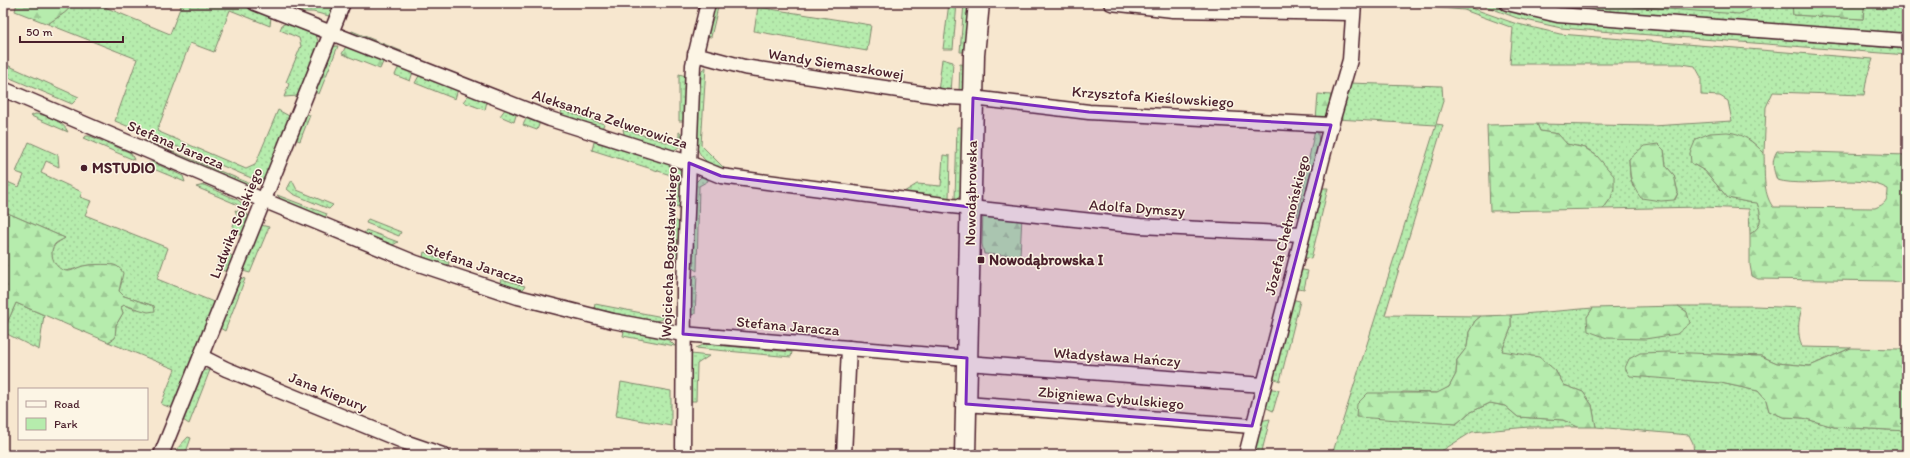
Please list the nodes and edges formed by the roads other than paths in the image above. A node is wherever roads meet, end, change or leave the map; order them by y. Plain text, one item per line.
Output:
1 (255, 3) edge
2 (342, 3) edge
3 (708, 3) edge
4 (978, 3) edge
5 (1111, 3) edge
6 (1507, 3) edge
7 (1353, 8) edge
8 (331, 33) junction
9 (1907, 41) edge
10 (695, 54) junction
11 (3, 89) edge
12 (973, 98) junction
13 (1331, 124) junction
14 (689, 163) junction
15 (263, 200) junction
16 (970, 207) junction
17 (1302, 234) junction
18 (683, 334) junction
19 (849, 348) junction
20 (202, 357) junction
21 (967, 361) junction
22 (1263, 385) junction
23 (966, 404) junction
24 (1252, 426) junction
25 (161, 455) edge
26 (443, 455) edge
27 (683, 455) edge
28 (844, 455) edge
29 (965, 455) edge
30 (1246, 455) edge

1 - 8 street, Aleksandra Zelwerowicza
2 - 8 street, Ludwika Solskiego
3 - 10 street, Wojciecha Bogusławskiego
4 - 12 street, Nowodąbrowska
5 - 7 street
6 - 9 street
7 - 13 street, Józefa Chełmońskiego
8 - 14 street, Aleksandra Zelwerowicza
8 - 15 street, Ludwika Solskiego
10 - 12 street, Wandy Siemaszkowej
10 - 14 street, Wojciecha Bogusławskiego
11 - 15 street, Stefana Jaracza
12 - 13 street, Krzysztofa Kieślowskiego
12 - 16 street, Nowodąbrowska
13 - 17 street, Józefa Chełmońskiego
14 - 16 street, Aleksandra Zelwerowicza
14 - 18 street, Wojciecha Bogusławskiego
15 - 18 street, Stefana Jaracza
15 - 20 street, Ludwika Solskiego
16 - 17 street, Adolfa Dymszy
16 - 21 street, Nowodąbrowska
17 - 22 street, Józefa Chełmońskiego
18 - 19 street, Stefana Jaracza
18 - 27 street, Wojciecha Bogusławskiego
19 - 21 street, Stefana Jaracza
19 - 28 street
20 - 25 street, Ludwika Solskiego
20 - 26 street, Jana Kiepury
21 - 22 street, Władysława Hańczy
21 - 23 street, Nowodąbrowska
22 - 24 street, Józefa Chełmońskiego
23 - 24 street, Zbigniewa Cybulskiego
23 - 29 street, Nowodąbrowska
24 - 30 street, Józefa Chełmońskiego

